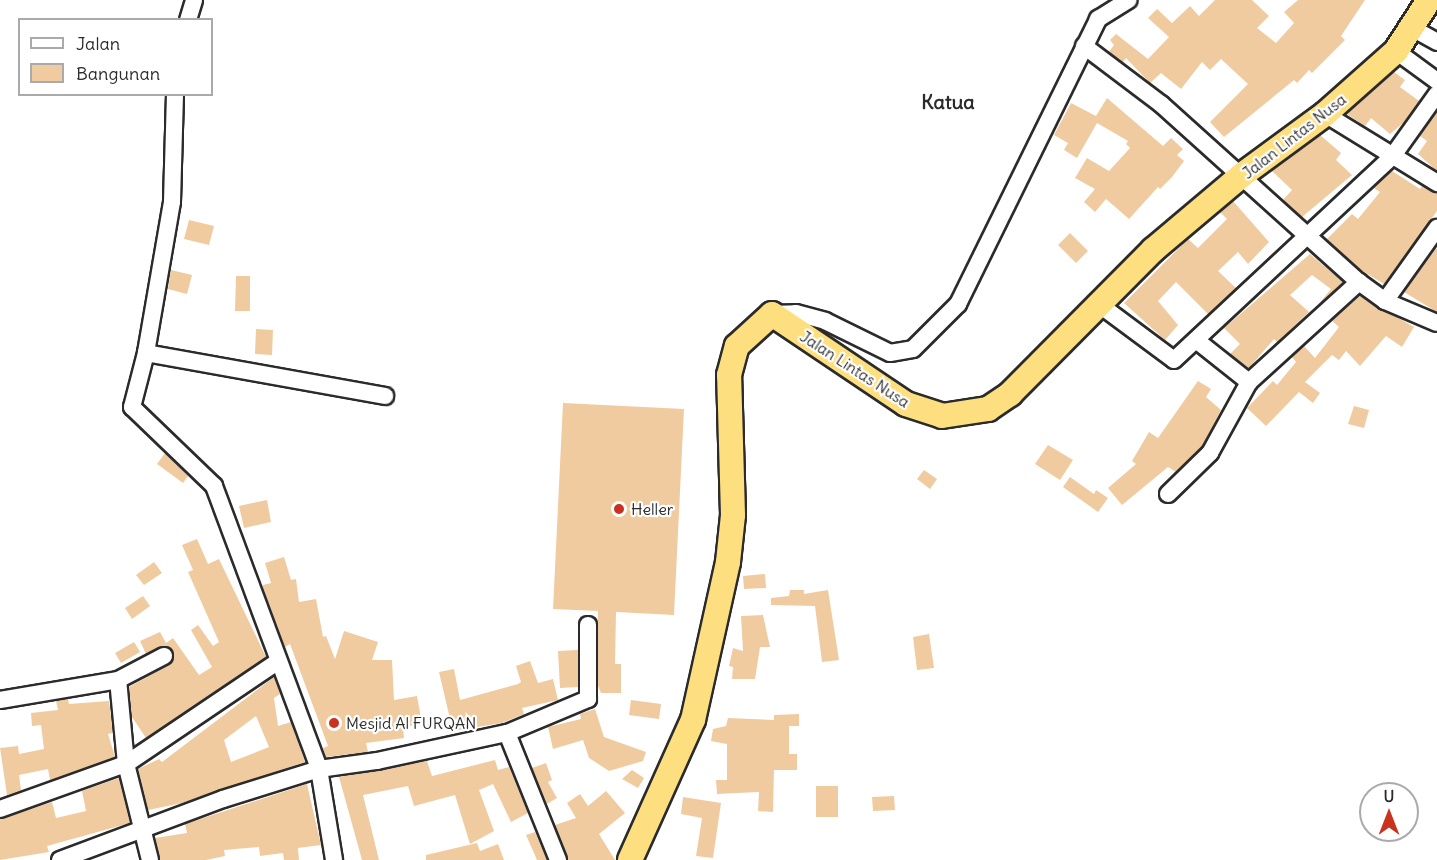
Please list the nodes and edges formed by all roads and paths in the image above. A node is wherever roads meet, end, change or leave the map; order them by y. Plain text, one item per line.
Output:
1 (194, 0) edge
2 (1128, 0) edge
3 (1429, 0) edge
4 (189, 18) edge
5 (1412, 28) junction
6 (1437, 42) edge
7 (1084, 46) junction
8 (1396, 51) junction
9 (1437, 81) edge
10 (1437, 94) edge
11 (176, 96) edge
12 (1325, 114) junction
13 (1392, 158) junction
14 (1242, 175) junction
15 (1437, 183) edge
16 (1437, 228) edge
17 (1308, 238) junction
18 (1359, 282) junction
19 (1385, 302) junction
20 (1100, 305) junction
21 (772, 314) junction
22 (1437, 323) edge
23 (1196, 340) junction
24 (146, 353) junction
25 (1249, 382) junction
26 (386, 396) dead end
27 (1168, 494) dead end
28 (588, 626) dead end
29 (164, 656) dead end
30 (277, 663) junction
31 (118, 680) junction
32 (0, 700) edge
33 (507, 733) junction
34 (126, 764) junction
35 (319, 769) junction
36 (0, 809) edge
37 (143, 830) junction
38 (60, 860) edge
39 (150, 860) edge
40 (334, 860) edge
41 (558, 860) edge
42 (630, 860) edge

1 - 4 street
2 - 7 street
3 - 5 highway, Jalan Lintas Nusa
5 - 6 street
5 - 8 highway, Jalan Lintas Nusa
7 - 14 street
7 - 21 street
8 - 9 street
8 - 12 highway, Jalan Lintas Nusa
10 - 13 street
11 - 24 street
12 - 13 street
12 - 14 highway, Jalan Lintas Nusa
13 - 15 street
13 - 17 street
14 - 17 street
14 - 20 highway, Jalan Lintas Nusa
16 - 19 street
17 - 18 street
17 - 23 street
18 - 19 street
18 - 25 street
19 - 22 street
20 - 21 highway, Jalan Lintas Nusa
20 - 23 street
21 - 42 highway
23 - 25 street
24 - 26 street
24 - 30 street
25 - 27 street
28 - 33 street
29 - 31 street
30 - 34 street
30 - 35 street
31 - 32 street
31 - 34 street
33 - 35 street
33 - 41 street
34 - 36 street
34 - 37 street
35 - 37 street
35 - 40 street
37 - 38 street
37 - 39 street

